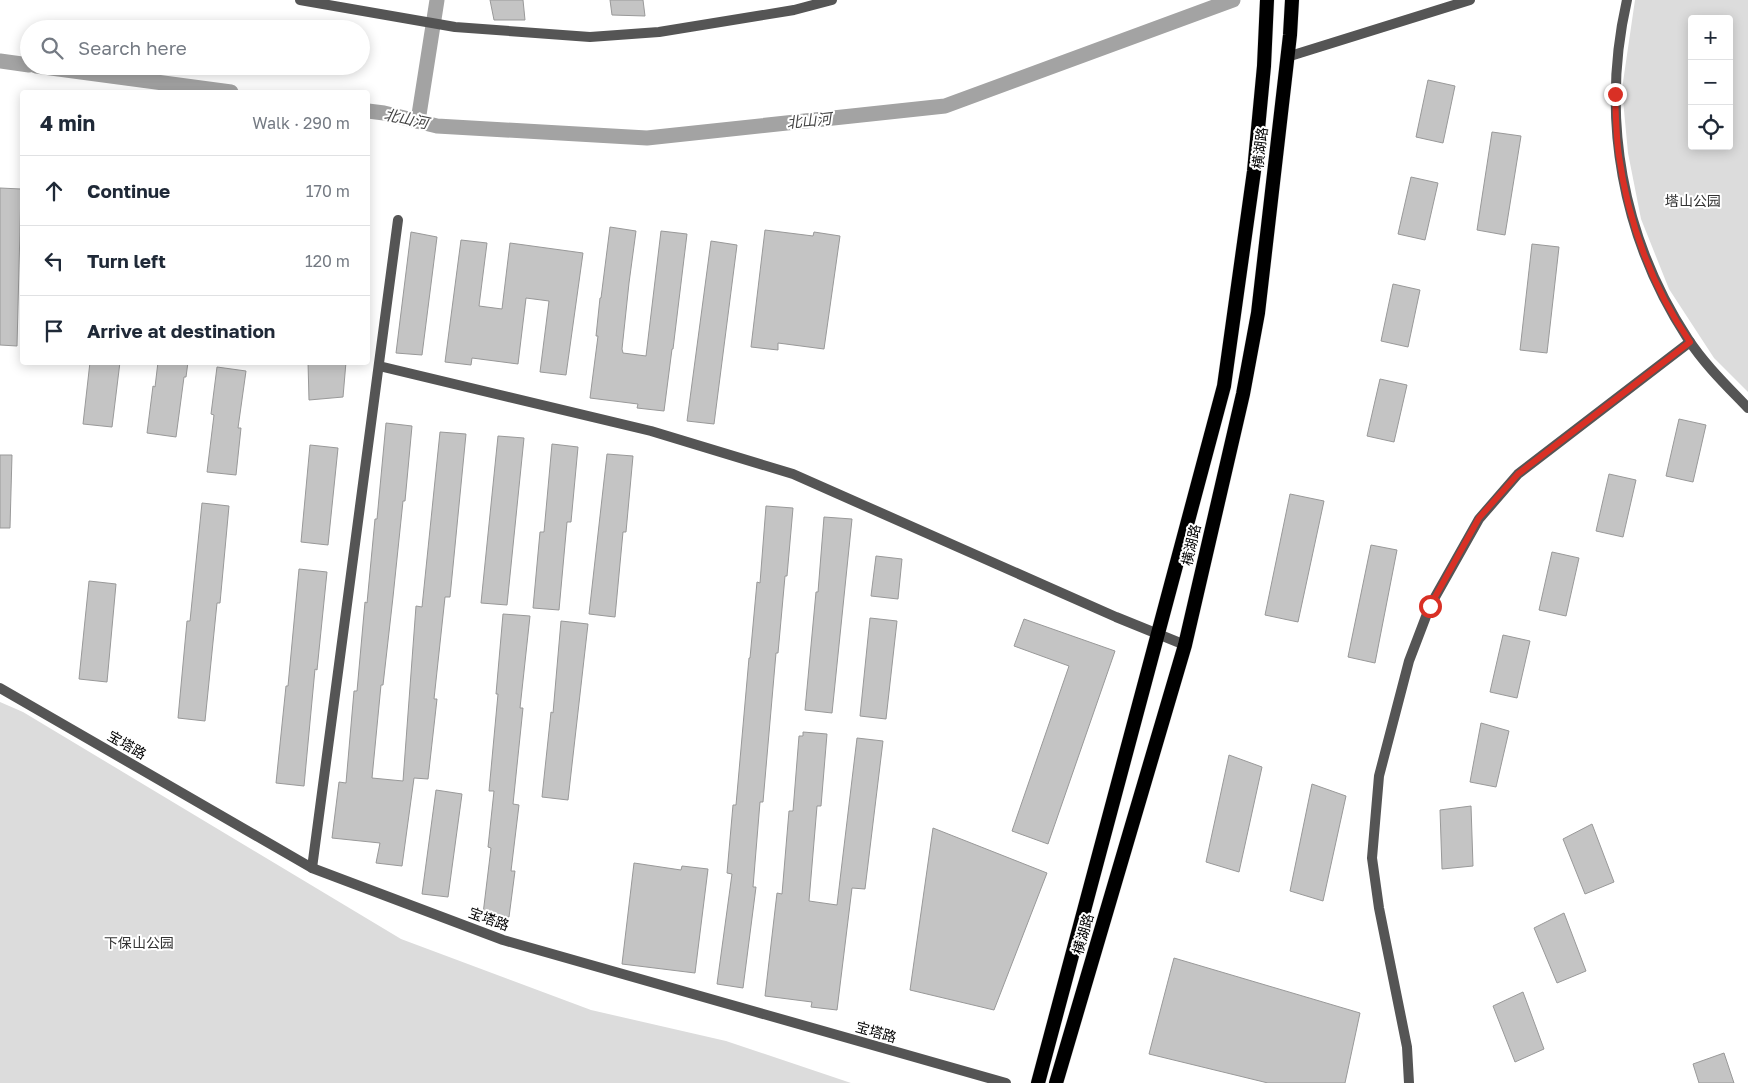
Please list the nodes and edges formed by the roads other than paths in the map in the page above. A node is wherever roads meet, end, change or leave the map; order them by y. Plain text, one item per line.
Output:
1 (300, 0) edge
2 (832, 0) edge
3 (1267, 0) edge
4 (1292, 0) edge
5 (1470, 0) edge
6 (1627, 0) edge
7 (1287, 57) junction
8 (398, 220) dead end
9 (1690, 342) junction
10 (379, 366) junction
11 (1748, 408) edge
12 (1158, 634) junction
13 (1185, 645) junction
14 (0, 688) edge
15 (312, 868) junction
16 (1006, 1083) edge
17 (1038, 1083) edge
18 (1056, 1083) edge
19 (1409, 1083) edge

1 - 2 street
3 - 12 highway, 横湖路
4 - 7 highway, 横湖路
5 - 7 street
6 - 9 street
7 - 13 highway, 横湖路
8 - 10 street
9 - 11 street
9 - 19 street
10 - 12 street
10 - 15 street
12 - 13 street
12 - 17 highway, 横湖路
13 - 18 highway, 横湖路
14 - 15 street, 宝塔路
15 - 16 street, 宝塔路

